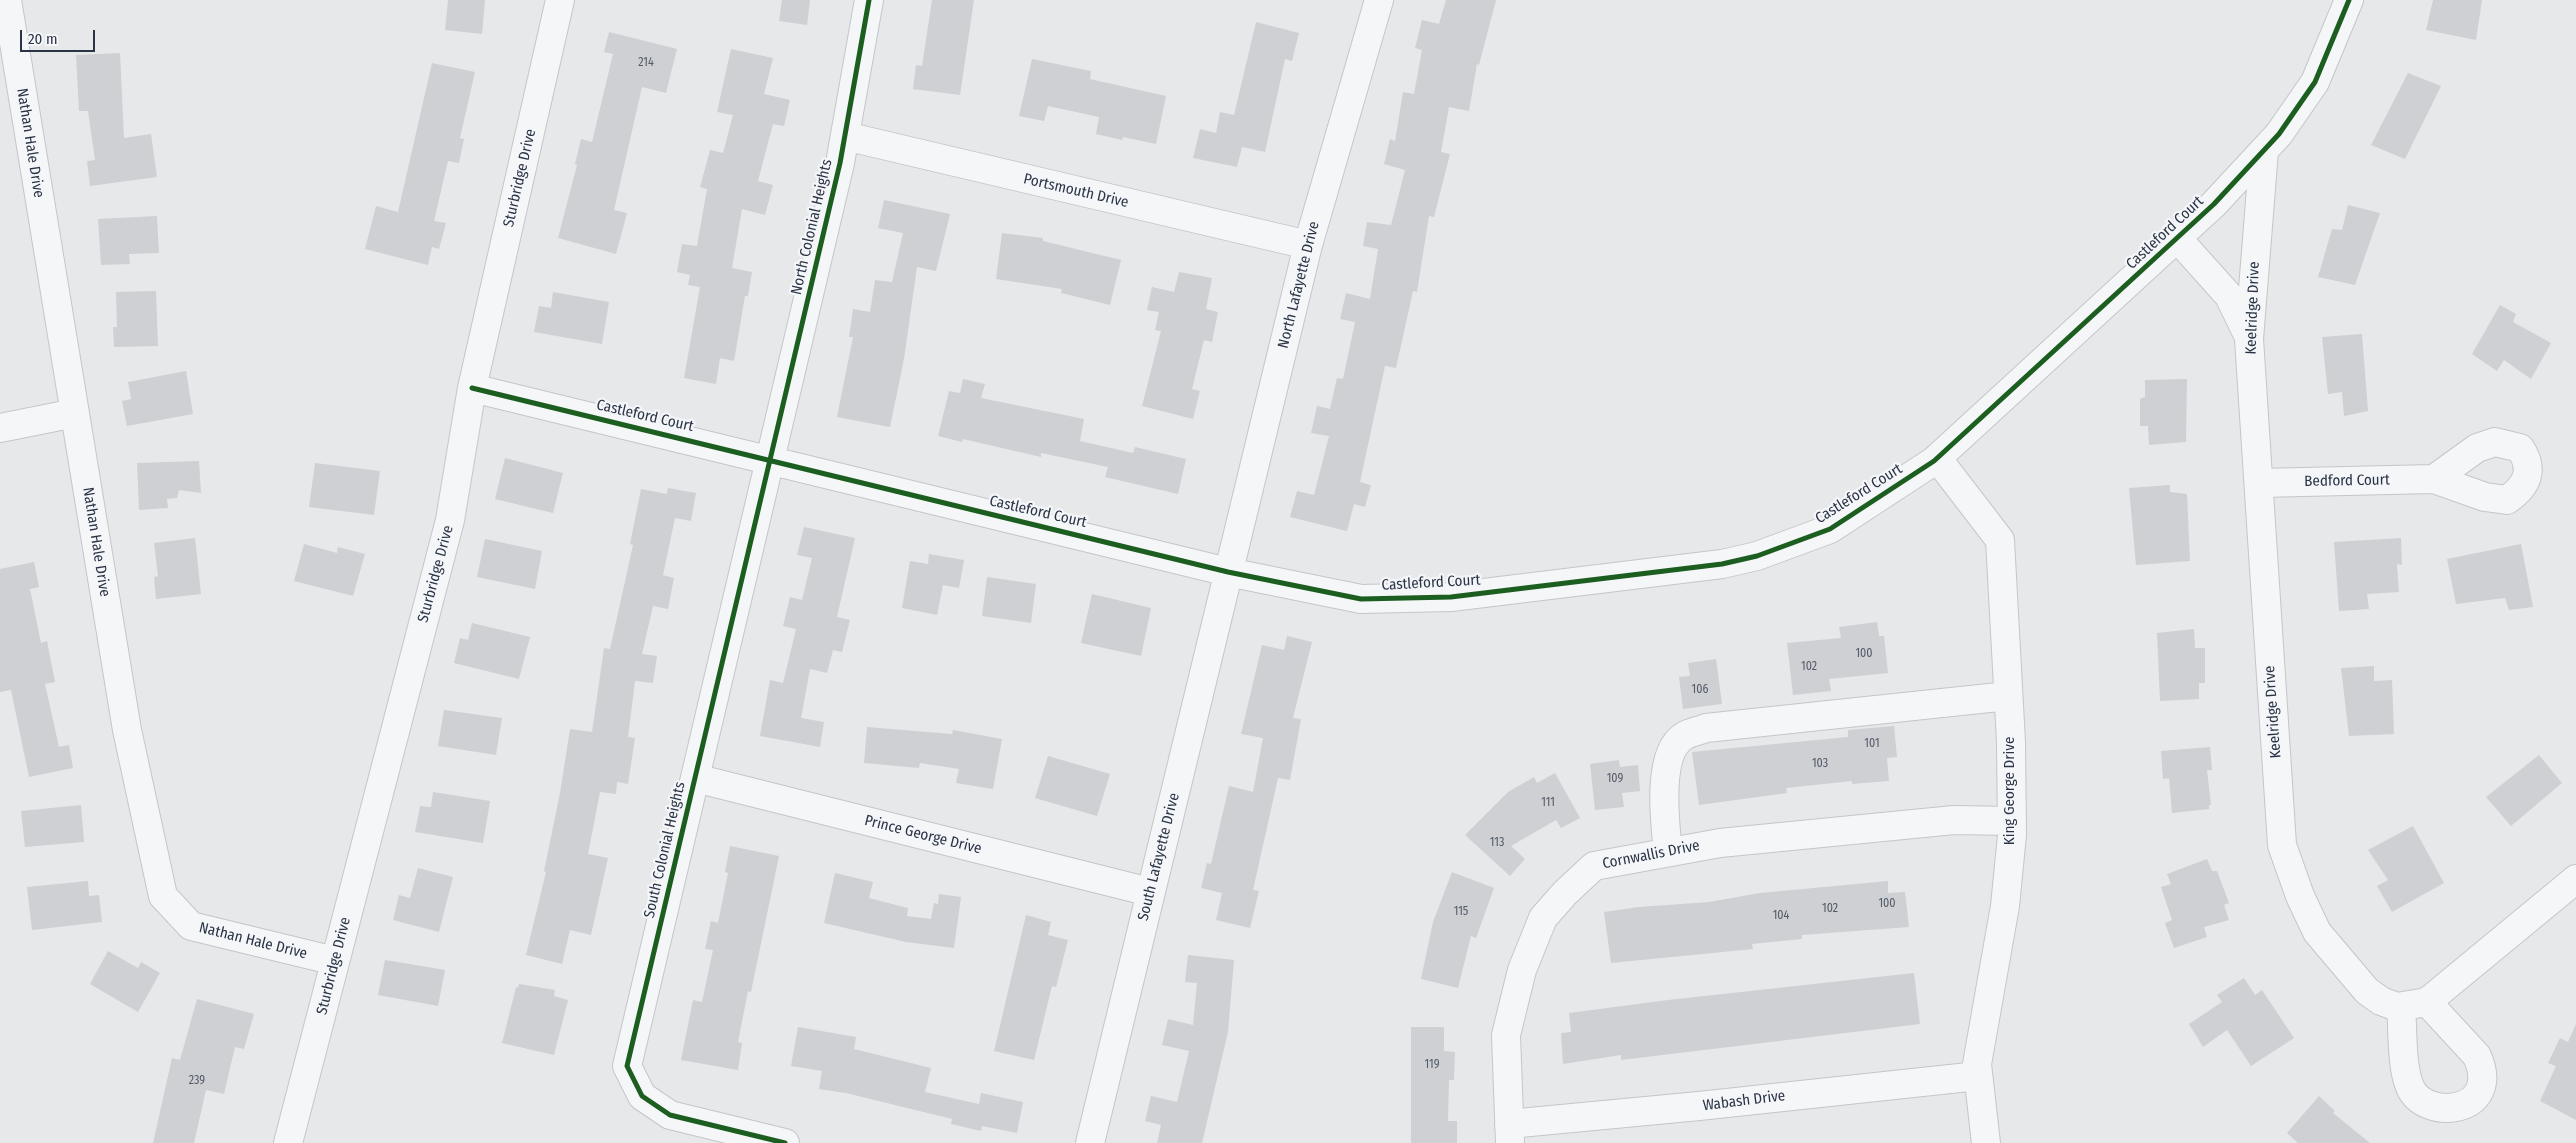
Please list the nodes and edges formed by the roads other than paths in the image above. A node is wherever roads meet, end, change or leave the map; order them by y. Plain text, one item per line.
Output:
1 (7, 0) edge
2 (560, 0) edge
3 (869, 0) edge
4 (1379, 0) edge
5 (2349, 0) edge
6 (844, 136) junction
7 (2264, 151) junction
8 (2177, 238) junction
9 (1308, 245) junction
10 (2249, 339) junction
11 (472, 388) junction
12 (75, 414) junction
13 (0, 428) edge
14 (1937, 458) junction
15 (770, 459) junction
16 (2434, 479) dead end
17 (2259, 482) junction
18 (1228, 572) junction
19 (2008, 696) junction
20 (695, 778) junction
21 (2012, 821) junction
22 (1668, 852) junction
23 (2576, 879) edge
24 (1150, 892) junction
25 (335, 961) junction
26 (2429, 1000) junction
27 (2401, 1007) junction
28 (1978, 1076) junction
29 (1510, 1134) edge
30 (288, 1143) edge
31 (785, 1143) edge
32 (1090, 1143) edge
33 (1986, 1143) edge

1 - 12 street, Nathan Hale Drive
2 - 11 street, Sturbridge Drive
3 - 6 street, North Colonial Heights
4 - 9 street, North Lafayette Drive
5 - 7 street, Castleford Court
6 - 9 street, Portsmouth Drive
6 - 15 street, North Colonial Heights
7 - 8 street, Castleford Court
7 - 10 street, Keelridge Drive
8 - 10 street
8 - 14 street, Castleford Court
9 - 18 street, North Lafayette Drive
10 - 17 street, Keelridge Drive
11 - 15 street, Castleford Court
11 - 25 street, Sturbridge Drive
12 - 13 street
12 - 25 street, Nathan Hale Drive
14 - 18 street, Castleford Court
14 - 19 street, King George Drive
15 - 18 street, Castleford Court
15 - 20 street, South Colonial Heights
16 - 17 street, Bedford Court
17 - 27 street, Keelridge Drive
18 - 24 street, South Lafayette Drive
19 - 21 street, King George Drive
19 - 22 street
20 - 24 street, Prince George Drive
20 - 31 street, South Colonial Heights
21 - 22 street, Cornwallis Drive
21 - 28 street, King George Drive
22 - 29 street, Cornwallis Drive
23 - 26 street
24 - 32 street, South Lafayette Drive
25 - 30 street, Sturbridge Drive
26 - 27 street
26 - 27 street
28 - 29 street, Wabash Drive
28 - 33 street, King George Drive

